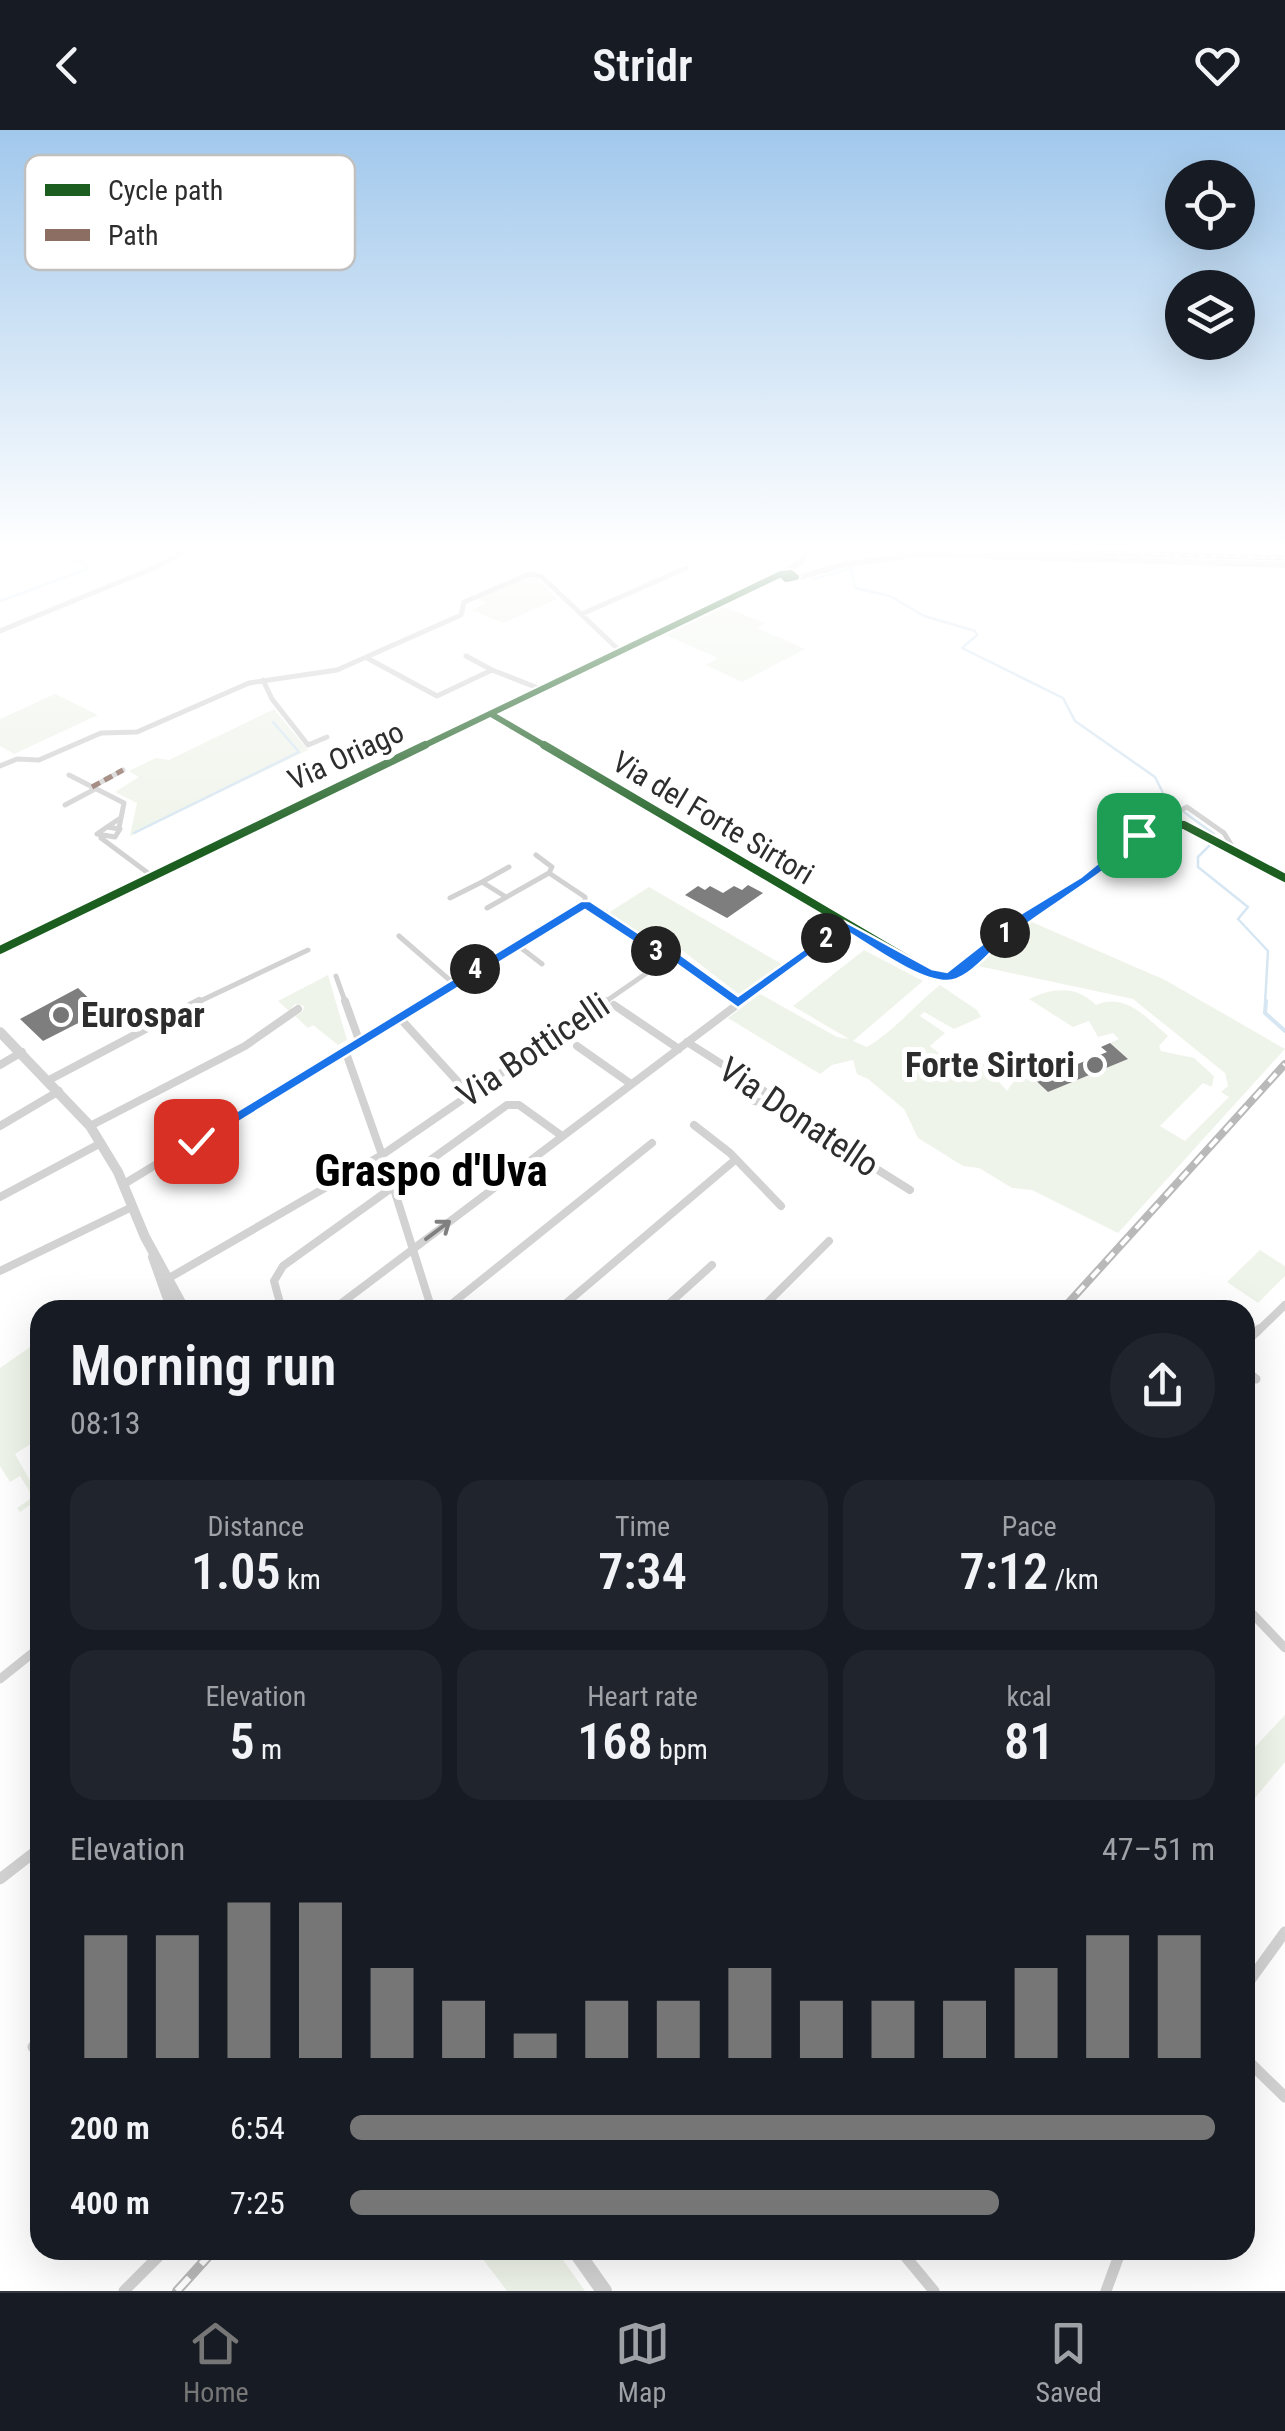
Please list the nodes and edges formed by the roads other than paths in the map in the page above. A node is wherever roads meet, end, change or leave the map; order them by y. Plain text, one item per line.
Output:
1 (387, 648) edge
2 (617, 648) edge
3 (630, 648) edge
4 (621, 652) junction
5 (466, 656) dead end
6 (366, 657) junction
7 (492, 670) junction
8 (263, 680) junction
9 (542, 690) junction
10 (491, 714) junction
11 (328, 737) dead end
12 (112, 764) dead end
13 (0, 766) edge
14 (69, 775) dead end
15 (93, 788) junction
16 (64, 804) dead end
17 (1155, 822) junction
18 (119, 827) junction
19 (101, 838) junction
20 (1234, 849) junction
21 (118, 850) junction
22 (536, 855) dead end
23 (509, 866) dead end
24 (549, 873) junction
25 (152, 876) junction
26 (1285, 878) edge
27 (482, 882) junction
28 (506, 896) junction
29 (450, 898) dead end
30 (586, 904) junction
31 (487, 908) dead end
32 (844, 924) junction
33 (399, 936) dead end
34 (516, 944) junction
35 (0, 950) edge
36 (308, 950) dead end
37 (667, 958) junction
38 (542, 964) dead end
39 (336, 976) dead end
40 (452, 983) junction
41 (738, 1003) junction
42 (614, 1005) dead end
43 (298, 1009) dead end
44 (398, 1016) junction
45 (0, 1032) edge
46 (359, 1040) junction
47 (577, 1046) dead end
48 (683, 1046) junction
49 (345, 1050) junction
50 (22, 1052) junction
51 (0, 1065) edge
52 (48, 1080) junction
53 (746, 1080) junction
54 (631, 1084) junction
55 (59, 1091) junction
56 (469, 1094) junction
57 (774, 1101) junction
58 (694, 1125) dead end
59 (0, 1126) edge
60 (90, 1126) junction
61 (562, 1136) junction
62 (652, 1142) dead end
63 (101, 1143) junction
64 (382, 1154) junction
65 (735, 1160) junction
66 (124, 1184) junction
67 (393, 1186) junction
68 (910, 1190) dead end
69 (0, 1197) edge
70 (781, 1206) dead end
71 (132, 1207) junction
72 (829, 1241) dead end
73 (412, 1249) junction
74 (152, 1250) junction
75 (712, 1265) dead end
76 (0, 1271) edge
77 (170, 1278) junction
78 (169, 1300) edge
79 (180, 1300) edge
80 (279, 1300) edge
81 (343, 1300) edge
82 (429, 1300) edge
83 (456, 1300) edge
84 (570, 1300) edge
85 (673, 1300) edge
86 (770, 1300) edge
87 (1285, 1305) edge
88 (1255, 1334) edge
89 (1255, 1616) edge
90 (1285, 1648) edge
91 (30, 1655) edge
92 (0, 1679) edge
93 (30, 1856) edge
94 (0, 1879) edge
95 (1285, 1932) edge
96 (1255, 1973) edge
97 (1255, 2068) edge
98 (1285, 2097) edge
99 (155, 2260) edge
100 (583, 2260) edge
101 (908, 2260) edge
102 (1117, 2260) edge
103 (124, 2291) edge
104 (604, 2291) edge
105 (934, 2291) edge
106 (1106, 2291) edge

1 - 6 street
2 - 4 street
3 - 4 street, Via Oriago
4 - 9 street, Via Oriago
5 - 7 street
6 - 7 street
6 - 8 street
7 - 9 street
8 - 11 street
8 - 13 street
9 - 10 street, Via Oriago
10 - 25 street, Via Oriago
10 - 32 street, Via del Forte Sirtori
12 - 15 street
14 - 15 street
15 - 16 street
15 - 18 street
17 - 20 street, Via del Forte Sirtori
17 - 20 street, Via del Forte Sirtori
17 - 32 street, Via del Forte Sirtori
18 - 19 street
18 - 19 street
18 - 21 street
19 - 21 street
20 - 26 street, Via del Forte Sirtori
21 - 25 street
22 - 24 street
23 - 27 street
24 - 28 street
24 - 30 street
25 - 35 street, Via Oriago
27 - 28 street
27 - 29 street
28 - 31 street
30 - 34 street
30 - 37 street
32 - 41 street
33 - 40 street
34 - 38 street
34 - 40 street
36 - 52 street
37 - 41 street
37 - 56 street, Via Botticelli
39 - 46 street
40 - 44 street
41 - 48 street
42 - 48 street, Via Donatello
43 - 60 street
44 - 46 street
44 - 56 street
45 - 50 street
46 - 49 street
47 - 54 street
48 - 53 street, Via Donatello
48 - 54 street
49 - 64 street
49 - 66 street
50 - 51 street
50 - 52 street
52 - 55 street
53 - 57 street, Via Donatello
53 - 57 street
54 - 61 street
55 - 59 street
55 - 60 street
56 - 64 street, Via Botticelli
57 - 68 street, Via Donatello
58 - 65 street
60 - 63 street
61 - 67 street
73 -> 61 street
62 - 83 street
63 - 66 street
63 - 69 street
64 - 77 street, Via Botticelli
65 - 70 street
65 - 84 street
66 - 71 street
67 - 73 street
67 - 80 street
71 - 74 street
71 - 76 street
72 - 86 street
73 - 81 street
73 - 82 street
74 - 77 street
74 - 78 street
75 - 85 street
77 - 79 street
87 - 88 street
89 - 90 street
91 - 92 street
93 - 94 street
95 - 96 street
97 - 98 street
99 - 103 street
100 - 104 street
101 - 105 street
102 - 106 street

